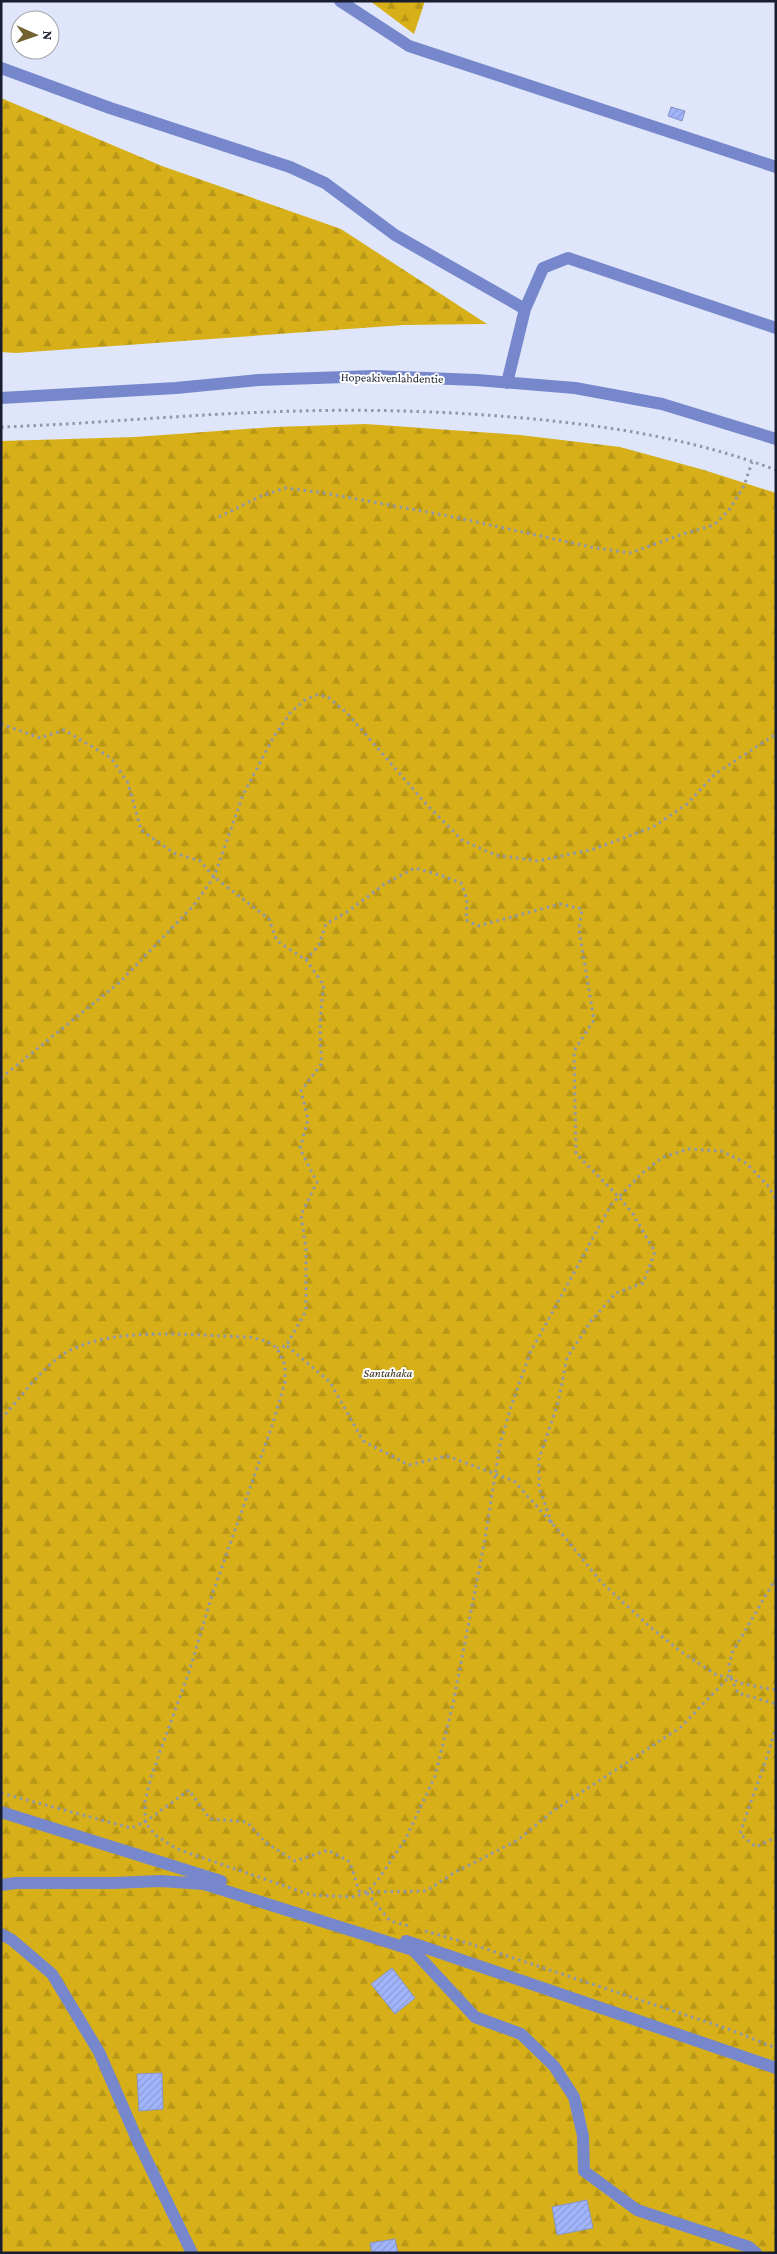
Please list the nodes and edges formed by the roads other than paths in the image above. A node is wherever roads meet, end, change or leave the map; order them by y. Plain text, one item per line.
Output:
1 (340, 1) edge
2 (1, 68) edge
3 (776, 167) edge
4 (525, 309) junction
5 (776, 328) edge
6 (507, 383) junction
7 (1, 398) edge
8 (776, 439) edge
9 (1, 1812) edge
10 (1, 1885) edge
11 (1, 1934) edge
12 (776, 2068) edge
13 (192, 2253) edge
14 (756, 2253) edge

1 - 3 street
2 - 4 street
4 - 5 street
4 - 6 street
6 - 7 street, Hopeakivenlahdentie
6 - 8 street, Hopeakivenlahdentie
9 - 12 street
10 - 14 street
11 - 13 street

